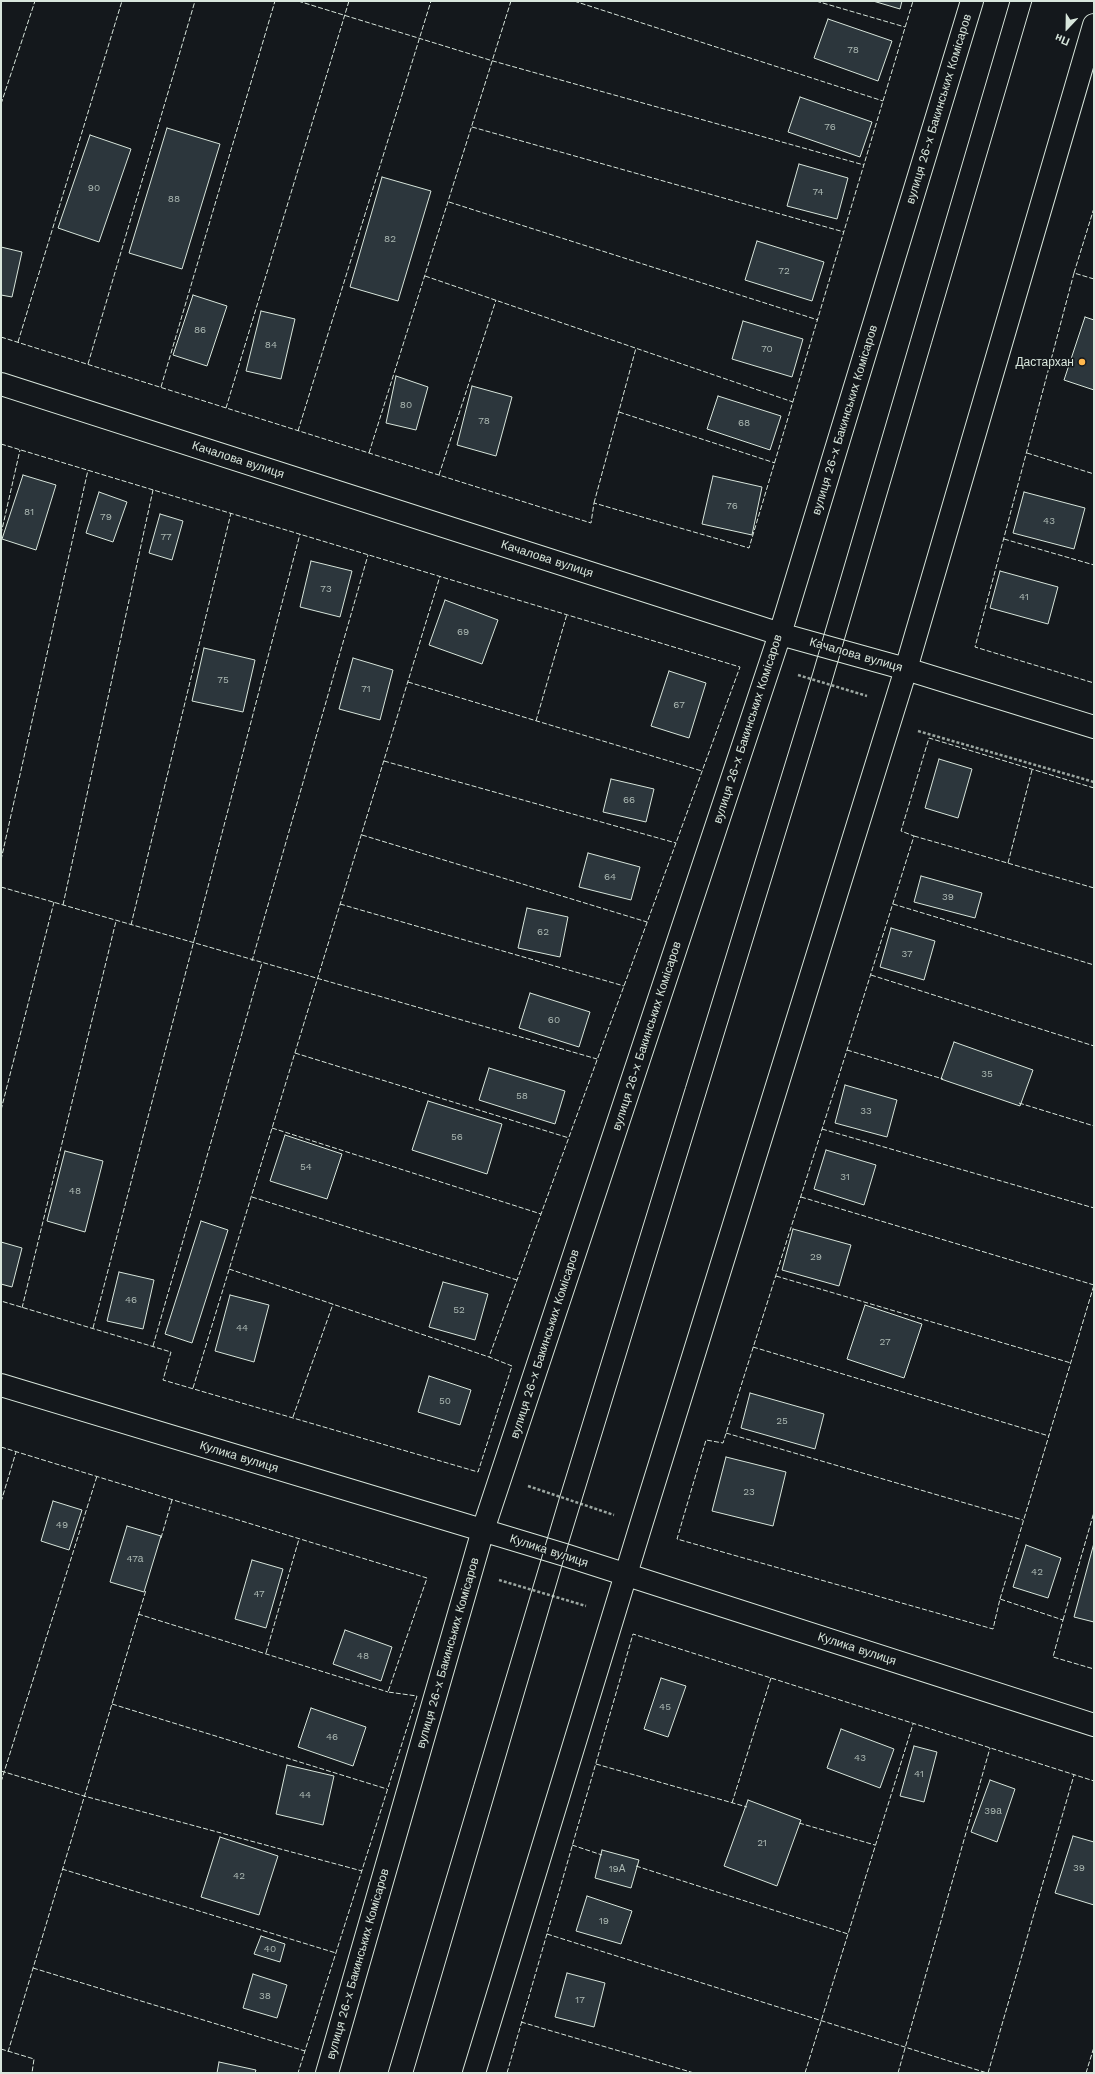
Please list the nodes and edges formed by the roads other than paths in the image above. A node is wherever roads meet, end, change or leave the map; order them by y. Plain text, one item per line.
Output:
1 (972, 1) edge
2 (1094, 25) edge
3 (1, 384) edge
4 (780, 634) junction
5 (906, 669) junction
6 (1094, 727) edge
7 (1, 1386) edge
8 (483, 1530) junction
9 (625, 1576) junction
10 (1094, 1725) edge
11 (327, 2073) edge
12 (474, 2073) edge

1 - 4 street, вулиця 26-х Бакинських Комісаров
2 - 5 street
3 - 4 street, Качалова вулиця
4 - 5 street, Качалова вулиця
4 - 8 street, вулиця 26-х Бакинських Комісаров
5 - 6 street, Качалова вулиця
5 - 9 street
7 - 8 street, Кулика вулиця
8 - 9 street, Кулика вулиця
8 - 11 street, вулиця 26-х Бакинських Комісаров
9 - 10 street, Кулика вулиця
9 - 12 street

